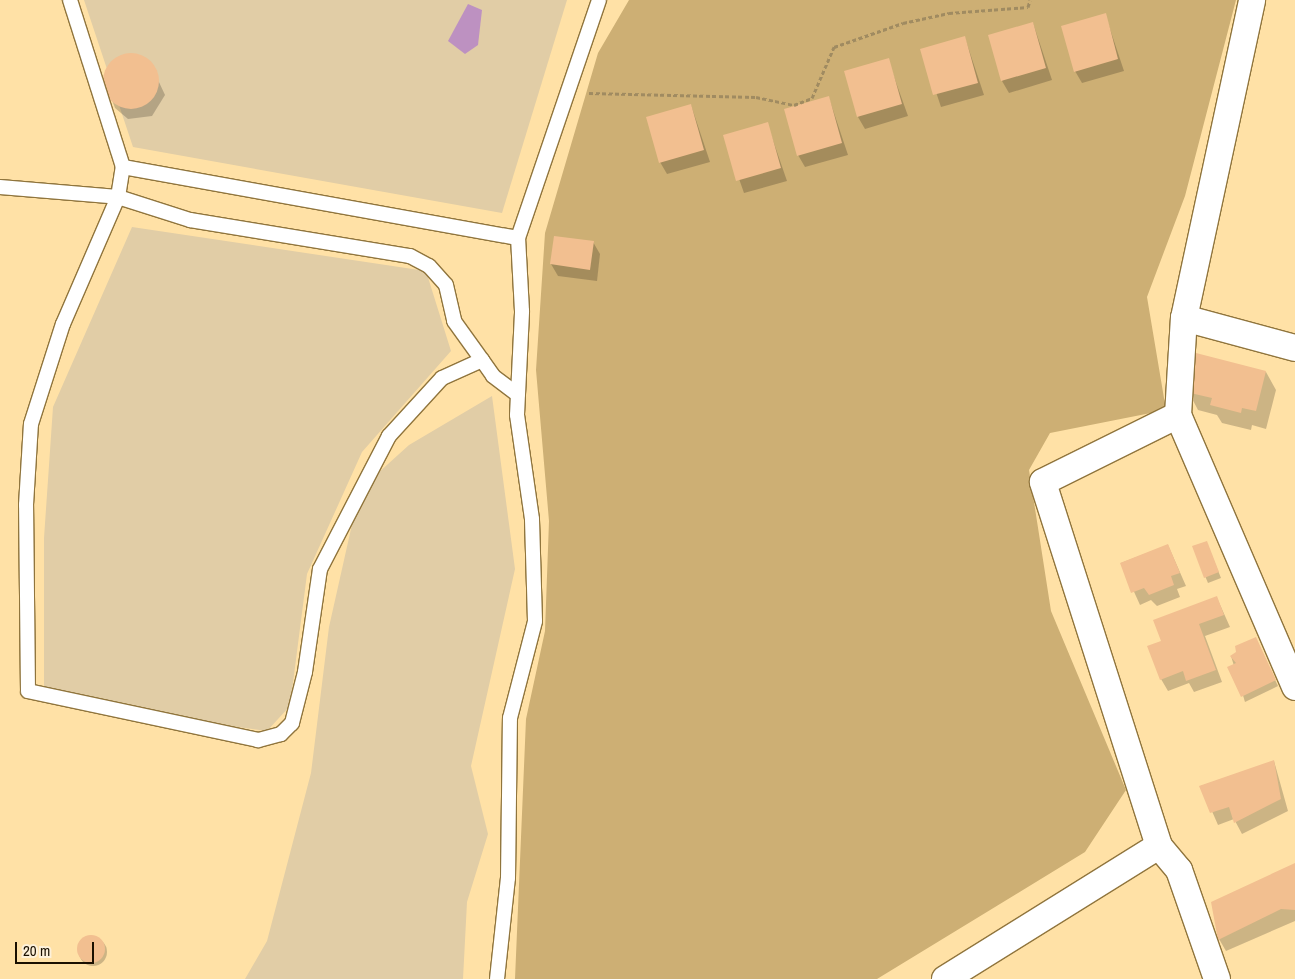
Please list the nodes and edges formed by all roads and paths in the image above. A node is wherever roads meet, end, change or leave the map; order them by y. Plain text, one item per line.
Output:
1 (70, 0) edge
2 (600, 0) edge
3 (1030, 0) edge
4 (1252, 0) edge
5 (570, 93) junction
6 (123, 167) junction
7 (0, 187) edge
8 (118, 197) junction
9 (518, 238) junction
10 (1184, 318) junction
11 (1295, 348) edge
12 (482, 360) junction
13 (518, 395) junction
14 (1178, 415) junction
15 (1295, 687) edge
16 (1159, 846) junction
17 (497, 979) edge
18 (945, 979) edge
19 (1217, 979) edge

1 - 6 lane
2 - 5 lane
3 - 5 path
4 - 10 street
5 - 9 lane
6 - 8 lane
6 - 9 lane
7 - 8 lane
8 - 12 lane
8 - 12 lane
9 - 13 lane
10 - 11 street
10 - 14 street
12 - 13 lane
13 - 17 lane
14 - 15 street
14 - 16 street
16 - 18 street
16 - 19 street

